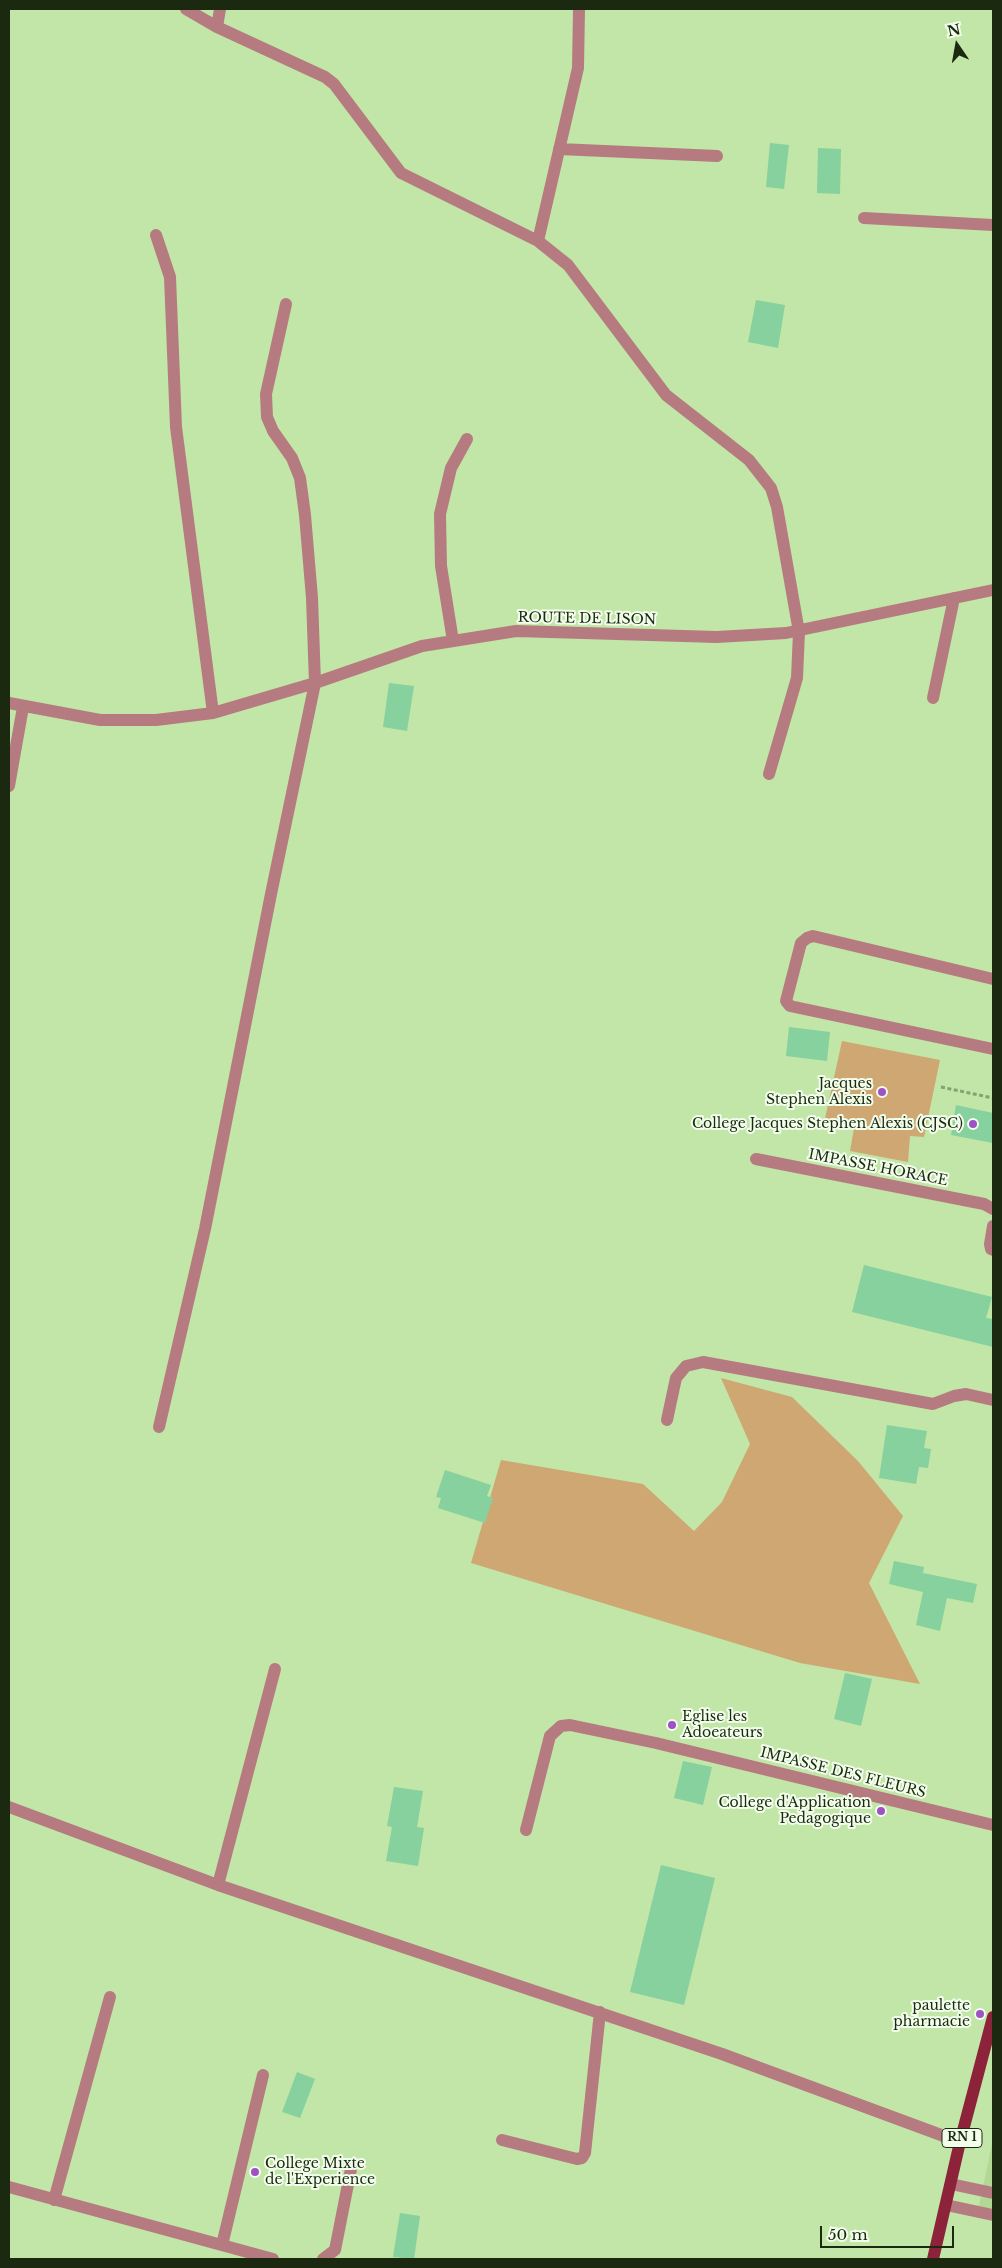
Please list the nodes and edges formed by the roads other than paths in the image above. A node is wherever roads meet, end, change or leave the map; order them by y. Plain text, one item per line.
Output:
1 (186, 9) edge
2 (220, 9) edge
3 (579, 9) edge
4 (217, 27) junction
5 (559, 150) junction
6 (717, 156) dead end
7 (864, 218) dead end
8 (993, 225) edge
9 (156, 235) dead end
10 (538, 240) junction
11 (286, 304) dead end
12 (467, 439) dead end
13 (993, 590) edge
14 (954, 598) junction
15 (800, 632) junction
16 (453, 641) junction
17 (316, 683) junction
18 (933, 698) dead end
19 (9, 704) edge
20 (23, 707) junction
21 (214, 713) junction
22 (769, 774) dead end
23 (9, 786) edge
24 (993, 979) edge
25 (993, 1049) edge
26 (756, 1159) dead end
27 (993, 1209) edge
28 (993, 1226) edge
29 (993, 1250) edge
30 (993, 1400) edge
31 (666, 1420) dead end
32 (159, 1427) dead end
33 (275, 1669) dead end
34 (9, 1807) edge
35 (993, 1825) edge
36 (526, 1830) dead end
37 (218, 1885) junction
38 (110, 1997) dead end
39 (600, 2012) junction
40 (993, 2017) edge
41 (263, 2075) dead end
42 (502, 2140) dead end
43 (960, 2142) junction
44 (351, 2169) dead end
45 (951, 2184) junction
46 (9, 2187) edge
47 (993, 2193) edge
48 (54, 2200) junction
49 (946, 2205) junction
50 (993, 2215) edge
51 (222, 2245) junction
52 (273, 2259) edge
53 (324, 2259) edge
54 (933, 2259) edge

1 - 4 street
2 - 4 street
3 - 5 street
4 - 10 street
5 - 6 street
5 - 10 street
7 - 8 street
9 - 21 street
10 - 15 street
11 - 17 street
12 - 16 street
13 - 14 street, ROUTE DE LISON
14 - 15 street, ROUTE DE LISON
14 - 18 street
15 - 16 street, ROUTE DE LISON
15 - 22 street
16 - 17 street, ROUTE DE LISON
17 - 21 street, ROUTE DE LISON
17 - 32 street
19 - 20 street, ROUTE DE LISON
20 - 21 street, ROUTE DE LISON
20 - 23 street
24 - 25 street
26 - 27 street, IMPASSE HORACE
28 - 29 street
30 - 31 street
33 - 37 street
34 - 37 street
35 - 36 street, IMPASSE DES FLEURS
37 - 39 street
38 - 48 street
39 - 42 street
39 - 43 street
40 - 43 main road, RN 1
41 - 51 street
43 - 45 main road, RN 1
44 - 53 street
45 - 47 street
45 - 49 main road, RN 1
46 - 48 street
48 - 51 street
49 - 50 street
49 - 54 main road, RN 1
51 - 52 street

